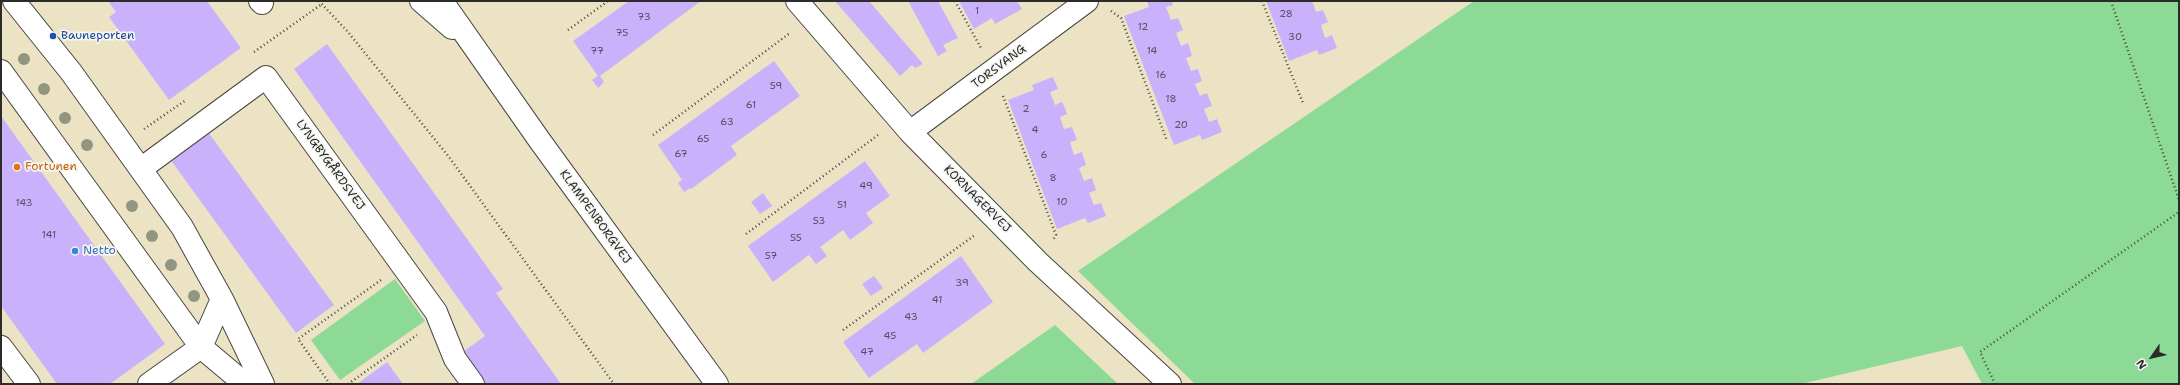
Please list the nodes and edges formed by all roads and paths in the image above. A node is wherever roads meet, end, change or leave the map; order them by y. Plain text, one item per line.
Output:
1 (14, 1) edge
2 (319, 1) edge
3 (421, 1) edge
4 (442, 1) edge
5 (608, 1) edge
6 (797, 1) edge
7 (954, 1) edge
8 (1087, 1) edge
9 (1262, 1) edge
10 (2111, 1) edge
11 (1108, 9) dead end
12 (811, 17) junction
13 (568, 30) dead end
14 (475, 49) junction
15 (1, 71) edge
16 (994, 71) junction
17 (1303, 103) dead end
18 (905, 125) junction
19 (653, 135) dead end
20 (1166, 141) dead end
21 (142, 168) junction
22 (2179, 200) edge
23 (2179, 212) edge
24 (997, 220) junction
25 (746, 234) dead end
26 (1038, 262) junction
27 (402, 264) junction
28 (222, 299) junction
29 (438, 319) junction
30 (843, 330) dead end
31 (1, 347) edge
32 (201, 347) junction
33 (28, 384) edge
34 (149, 384) edge
35 (245, 384) edge
36 (263, 384) edge
37 (330, 384) edge
38 (348, 384) edge
39 (473, 384) edge
40 (614, 384) edge
41 (717, 384) edge
42 (1170, 384) edge
43 (1995, 384) edge

1 - 21 street
2 - 40 path
3 - 14 street, KLAMPENBORGVEJ
4 - 14 street, KLAMPENBORGVEJ
5 - 13 path
6 - 12 street, KORNAGERVEJ
7 - 16 path
8 - 16 street, TORSVANG
9 - 17 path
10 - 22 path
11 - 20 path
12 - 18 street, KORNAGERVEJ
12 - 19 path
14 - 41 street, KLAMPENBORGVEJ
15 - 32 street
16 - 18 street, TORSVANG
16 - 26 path
18 - 24 street, KORNAGERVEJ
18 - 25 path
21 - 27 street, LYNGBYGÅRDSVEJ
21 - 28 street
23 - 43 path
24 - 26 street, KORNAGERVEJ
24 - 30 path
26 - 42 street, KORNAGERVEJ
27 - 29 street, LYNGBYGÅRDSVEJ
27 - 37 path
28 - 32 street
28 - 36 street
29 - 38 path
29 - 39 street, LYNGBYGÅRDSVEJ
31 - 33 street
32 - 34 street
32 - 35 street

